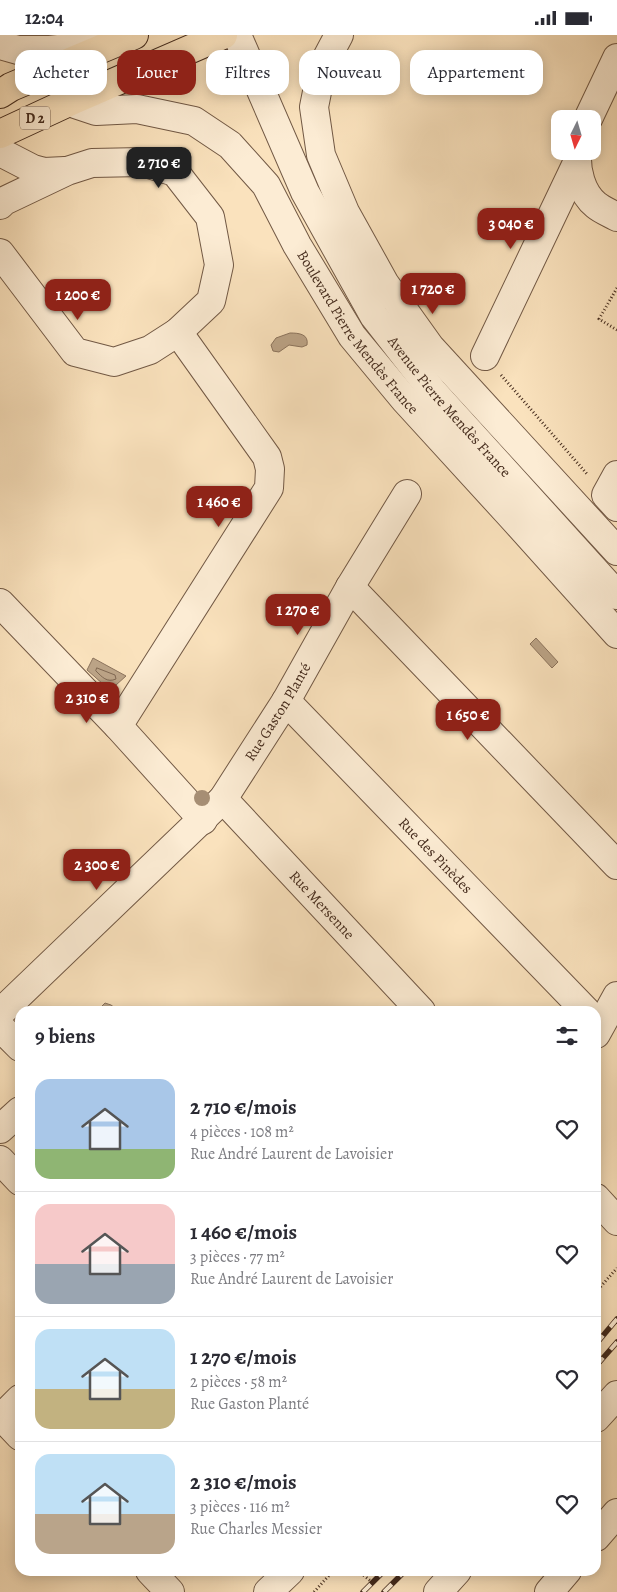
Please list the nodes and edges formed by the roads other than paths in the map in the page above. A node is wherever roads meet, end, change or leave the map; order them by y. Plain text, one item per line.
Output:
1 (223, 35) edge
2 (237, 35) edge
3 (339, 35) edge
4 (125, 39) edge
5 (0, 45) edge
6 (617, 58) edge
7 (4, 91) edge
8 (69, 102) junction
9 (592, 110) edge
10 (0, 134) edge
11 (0, 152) edge
12 (576, 160) edge
13 (577, 160) edge
14 (67, 171) junction
15 (0, 205) edge
16 (617, 217) edge
17 (0, 253) edge
18 (178, 332) junction
19 (485, 356) road end
20 (407, 493) dead end
21 (617, 551) edge
22 (350, 587) junction
23 (617, 595) edge
24 (0, 603) edge
25 (617, 634) edge
26 (286, 701) junction
27 (118, 725) junction
28 (223, 799) junction
29 (203, 820) junction
30 (617, 865) edge
31 (617, 996) edge
32 (416, 1006) edge
33 (579, 1006) edge
34 (0, 1013) edge
35 (601, 1016) edge
36 (0, 1027) edge
37 (15, 1042) edge
38 (15, 1116) edge
39 (0, 1129) edge
40 (0, 1160) edge
41 (15, 1176) edge
42 (601, 1203) edge
43 (617, 1221) edge
44 (617, 1395) edge
45 (7, 1411) edge
46 (601, 1413) edge
47 (15, 1426) edge
48 (617, 1513) edge
49 (601, 1531) edge
50 (155, 1576) edge
51 (285, 1576) edge
52 (452, 1576) edge
53 (563, 1576) edge
54 (170, 1592) edge
55 (268, 1592) edge
56 (438, 1592) edge
57 (549, 1592) edge

1 - 8 main road, D 2
2 - 23 street, Avenue Pierre Mendès France
3 - 21 street
4 - 5 street
4 - 7 main road, D 2
6 - 9 street
8 - 10 main road, D 2
8 - 25 street, Boulevard Pierre Mendès France
11 - 14 street
12 - 19 street
13 - 16 street
14 - 15 street
14 - 18 street
17 - 18 street
18 - 27 street
20 - 22 street, Rue Gaston Planté
22 - 26 street, Rue Gaston Planté
22 - 30 street
24 - 27 street
26 - 28 street, Rue Gaston Planté
26 - 33 street, Rue des Pinèdes
27 - 29 street
28 - 29 street, Rue Gaston Planté
28 - 32 street, Rue Mersenne
29 - 34 street, Rue Gaston Planté
31 - 35 street
36 - 37 street
38 - 39 street
40 - 41 street
42 - 43 street
44 - 46 street
45 - 47 street
48 - 49 street
50 - 54 street
51 - 55 street
52 - 56 street
53 - 57 street

